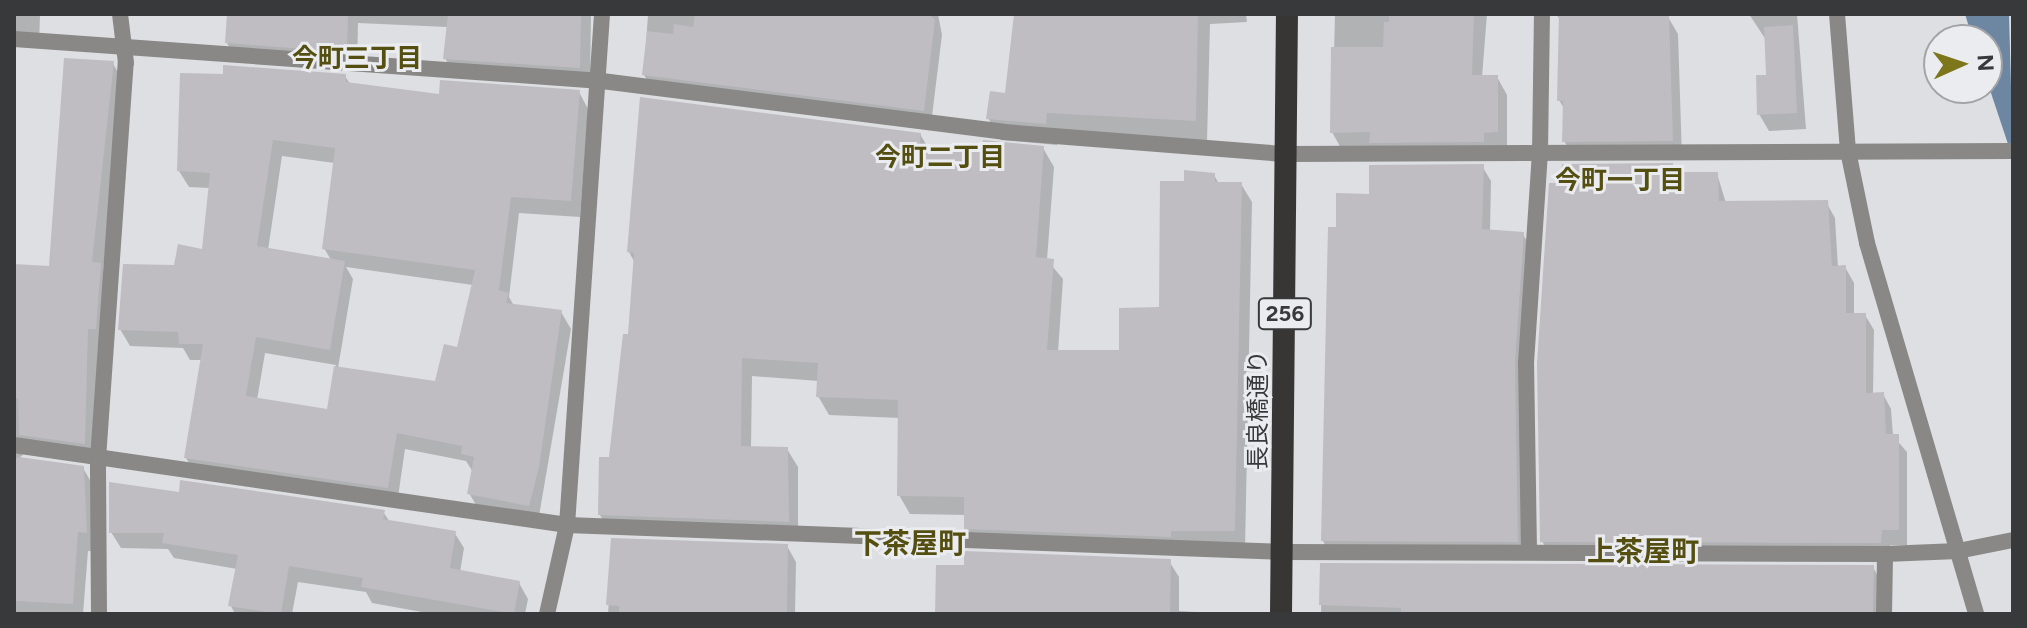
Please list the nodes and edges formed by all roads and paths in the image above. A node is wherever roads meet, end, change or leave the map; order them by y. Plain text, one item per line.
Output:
1 (120, 14) edge
2 (602, 14) edge
3 (1287, 14) edge
4 (1542, 14) edge
5 (1837, 14) edge
6 (14, 39) edge
7 (124, 44) junction
8 (602, 81) junction
9 (1848, 151) junction
10 (2013, 151) edge
11 (1286, 154) junction
12 (1540, 154) junction
13 (14, 445) edge
14 (98, 459) junction
15 (567, 525) junction
16 (2013, 540) edge
17 (1529, 551) junction
18 (1958, 551) junction
19 (1283, 552) junction
20 (1885, 554) junction
21 (99, 614) edge
22 (547, 614) edge
23 (1281, 614) edge
24 (1884, 614) edge
25 (1976, 614) edge

1 - 7 street
2 - 8 street
3 - 11 highway, 長良橋通り / 256
4 - 12 street
5 - 9 street
6 - 7 street
7 - 8 street
7 - 14 street
8 - 11 street
8 - 15 street
9 - 10 street
9 - 12 street
9 - 18 street
11 - 12 street
11 - 19 highway, 長良橋通り / 256
12 - 17 street
13 - 14 street
14 - 15 street
14 - 21 street
15 - 19 street
15 - 22 street
16 - 18 street
17 - 19 street
17 - 20 street
18 - 20 street
18 - 25 street
19 - 23 highway, 長良橋通り / 256
20 - 24 street

